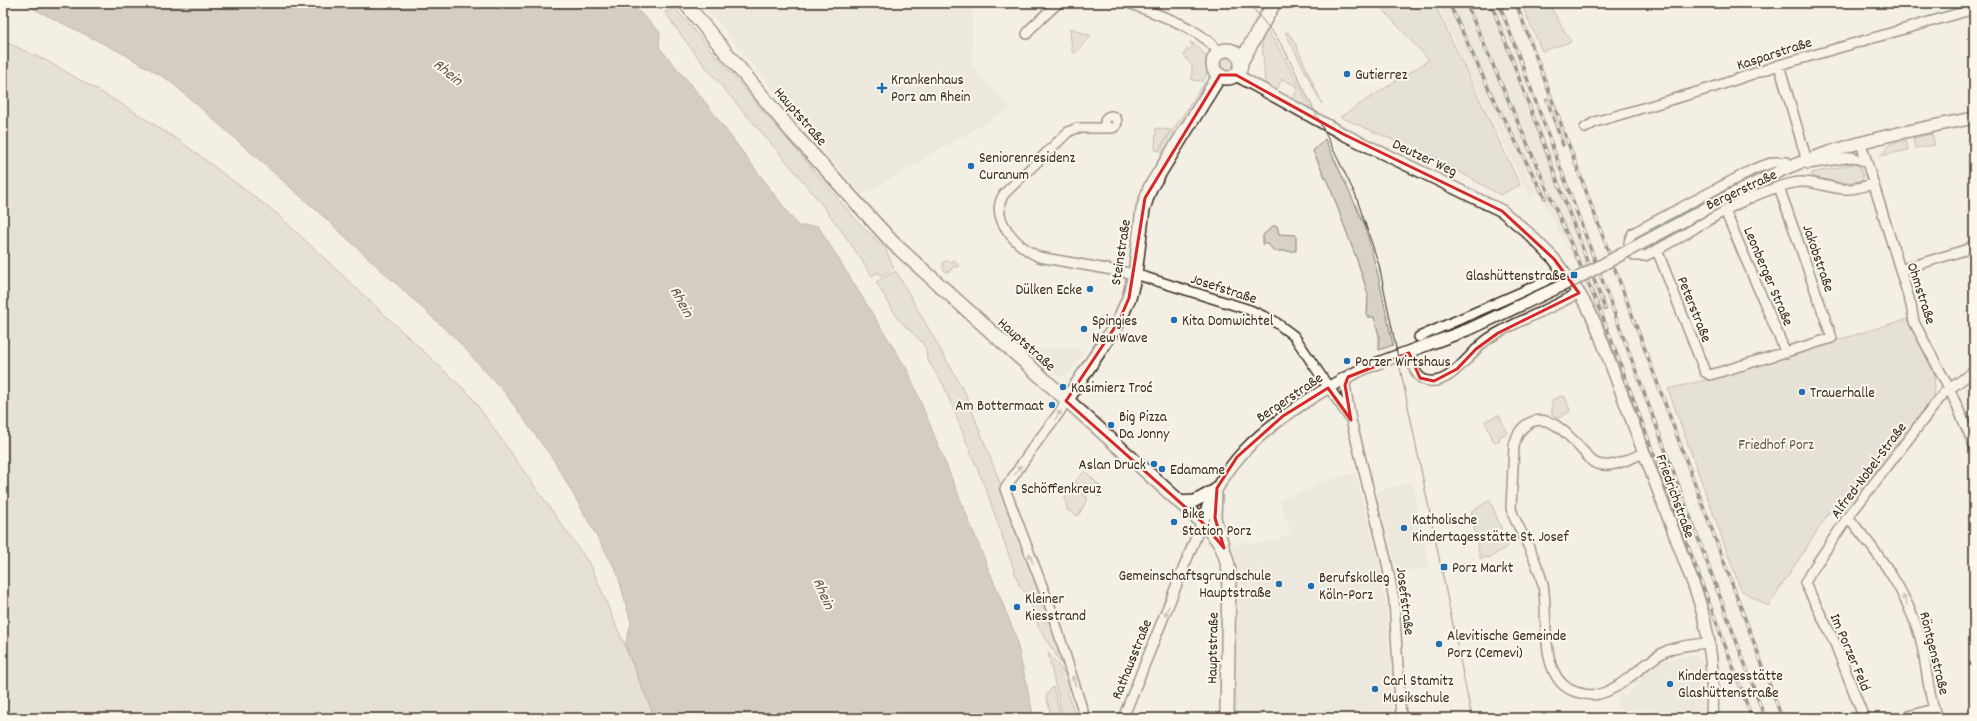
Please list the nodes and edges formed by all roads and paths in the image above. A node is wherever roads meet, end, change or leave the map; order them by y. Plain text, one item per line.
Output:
1 (685, 3) edge
2 (1058, 3) edge
3 (1129, 3) edge
4 (1270, 3) edge
5 (1274, 3) edge
6 (1974, 9) edge
7 (1027, 34) dead end
8 (1219, 53) junction
9 (1239, 58) junction
10 (1779, 65) junction
11 (1236, 75) junction
12 (1220, 76) junction
13 (1974, 118) edge
14 (1108, 128) dead end
15 (1585, 128) dead end
16 (1861, 143) junction
17 (1807, 161) junction
18 (1867, 162) junction
19 (1789, 167) junction
20 (1873, 184) junction
21 (1779, 187) junction
22 (1725, 211) junction
23 (1974, 245) edge
24 (1657, 250) junction
25 (1900, 270) junction
26 (1564, 273) junction
27 (1135, 274) junction
28 (1579, 293) junction
29 (1419, 337) dead end
30 (1410, 353) junction
31 (1786, 353) junction
32 (1974, 370) edge
33 (1348, 377) junction
34 (1328, 388) junction
35 (1949, 388) junction
36 (1066, 401) junction
37 (1351, 420) junction
38 (1974, 445) edge
39 (1644, 453) junction
40 (1217, 488) junction
41 (1178, 502) junction
42 (1848, 517) junction
43 (1202, 522) junction
44 (1224, 548) junction
45 (1811, 598) joint
46 (1710, 642) junction
47 (1934, 709) junction
48 (1085, 718) edge
49 (1123, 718) edge
50 (1227, 718) edge
51 (1401, 718) edge
52 (1712, 718) edge
53 (1864, 718) edge
54 (1902, 718) edge
55 (1937, 718) edge

1 - 36 main road, Hauptstraße
2 - 7 street
3 - 8 street
4 - 9 main road
5 - 9 main road
6 - 10 street, Kasparstraße
8 - 9 main road
8 - 12 main road
9 - 11 main road
10 - 15 street, Kasparstraße
10 - 17 street
11 - 12 main road
11 - 26 street, Deutzer Weg
12 - 27 main road, Steinstraße
13 - 16 street, Bergerstraße
14 - 27 street, Josefstraße
16 - 17 street, Bergerstraße
16 - 18 street, Ohmstraße
17 - 19 street, Bergerstraße
18 - 19 street, Bergerstraße
18 - 20 street, Ohmstraße
19 - 24 street, Bergerstraße
19 - 30 street, Bergerstraße, bridge
20 - 21 street, Bergerstraße
20 - 25 street, Ohmstraße
21 - 22 street, Bergerstraße
21 - 31 street, Jakobstraße
22 - 24 street, Bergerstraße
22 - 31 street, Leonberger Straße
23 - 25 street
24 - 31 street, Peterstraße
25 - 35 street, Ohmstraße
26 - 28 street, Deutzer Weg
26 - 29 street
27 - 34 street, Josefstraße
27 - 36 main road, Steinstraße
28 - 30 street
28 - 39 street, Friedrichstraße
30 - 33 street, Bergerstraße
32 - 35 street, Alfred-Nobel-Straße
33 - 34 street, Bergerstraße
33 - 37 street, Josefstraße
34 - 37 street, Josefstraße
34 - 40 street, Bergerstraße
35 - 38 street, Ohmstraße
35 - 42 street, Alfred-Nobel-Straße
36 - 41 main road, Hauptstraße
48 -> 36 street, Steinstraße
37 - 51 street, Josefstraße
39 - 46 street, Friedrichstraße
39 - 46 street
40 - 41 street
40 - 43 street, Bergerstraße
40 - 44 street
41 - 43 main road, Hauptstraße
42 - 45 street, Alfred-Nobel-Straße
47 -> 42 street, Röntgenstraße
43 - 44 main road, Hauptstraße
43 -> 49 street, Rathausstraße
44 - 50 main road, Hauptstraße
45 - 53 street, Im Porzer Feld
46 - 52 street, Friedrichstraße
47 - 54 street
47 - 55 street, Röntgenstraße

